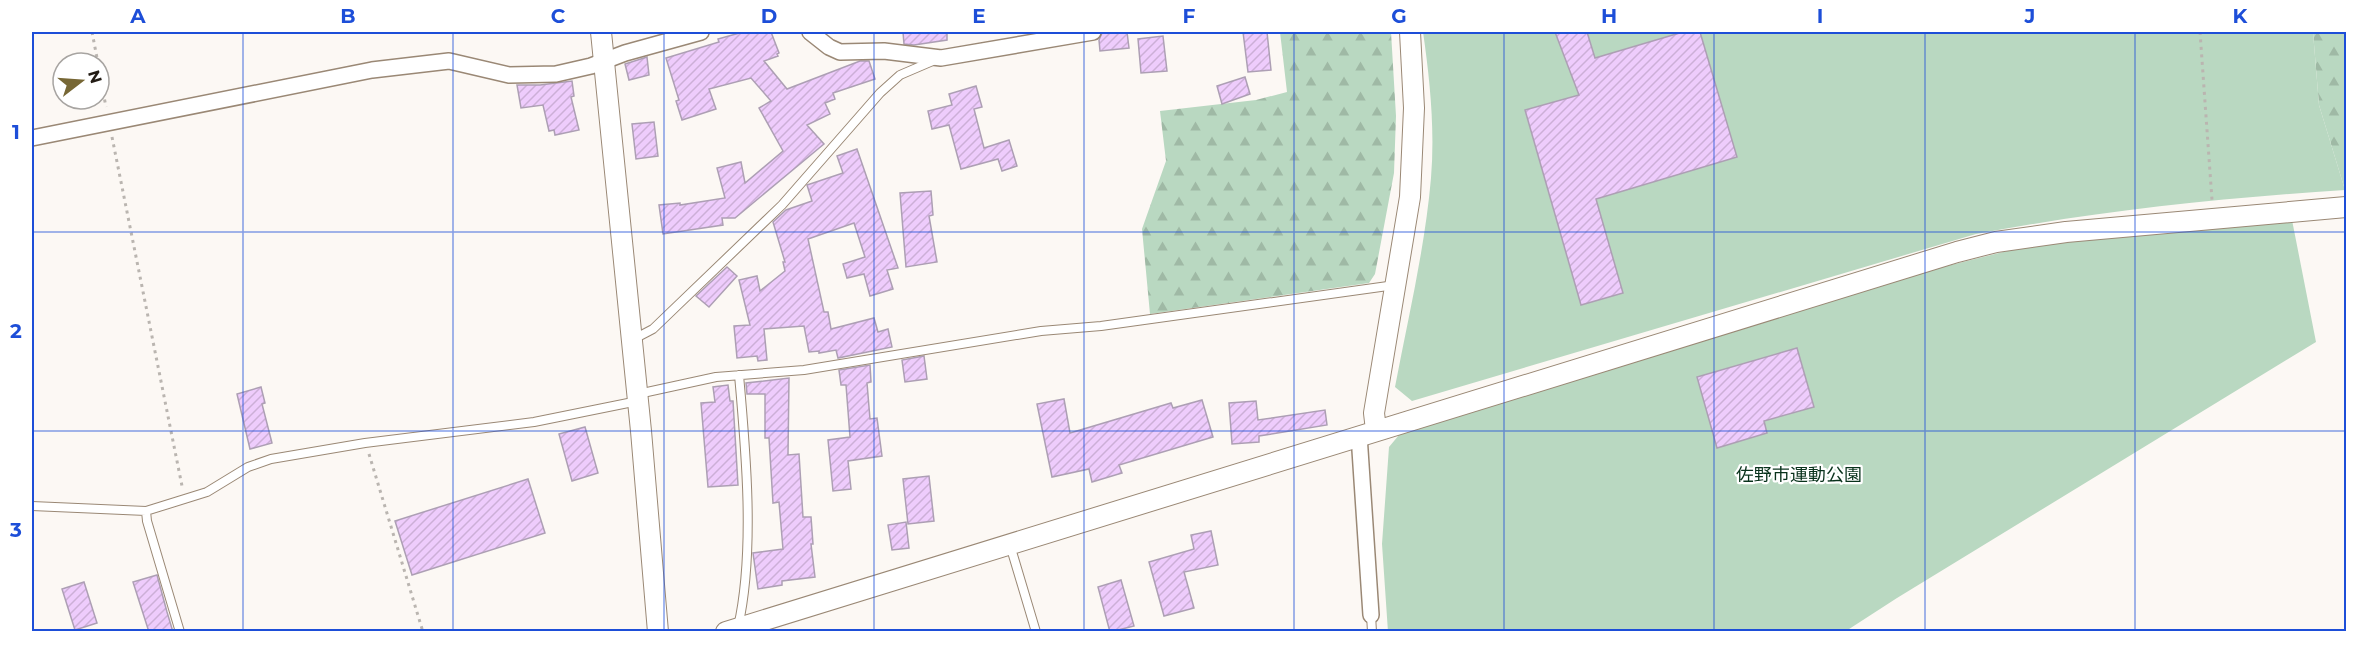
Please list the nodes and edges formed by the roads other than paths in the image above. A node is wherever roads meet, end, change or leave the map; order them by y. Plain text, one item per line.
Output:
1 (600, 32) edge
2 (701, 32) edge
3 (810, 32) edge
4 (1093, 32) edge
5 (1410, 32) edge
6 (941, 58) junction
7 (603, 60) junction
8 (32, 138) edge
9 (2346, 207) edge
10 (1396, 284) junction
11 (631, 341) junction
12 (739, 375) junction
13 (637, 398) junction
14 (1368, 433) junction
15 (32, 506) edge
16 (146, 511) junction
17 (1010, 545) junction
18 (1371, 615) joint
19 (734, 630) edge
20 (180, 632) edge
21 (658, 632) edge
22 (1036, 632) edge
23 (1372, 632) edge

1 - 7 street
2 - 7 street
3 - 6 street
4 - 6 street
5 - 10 street
6 - 11 lane
7 - 8 street
7 - 11 street
9 - 14 street
10 - 12 lane
10 - 14 street
11 - 13 street
12 - 13 lane
12 - 19 lane
13 - 16 lane
13 - 21 street
14 - 17 street
14 - 18 street
15 - 16 lane
16 - 20 lane
17 - 19 street
17 - 22 lane
18 - 23 lane

